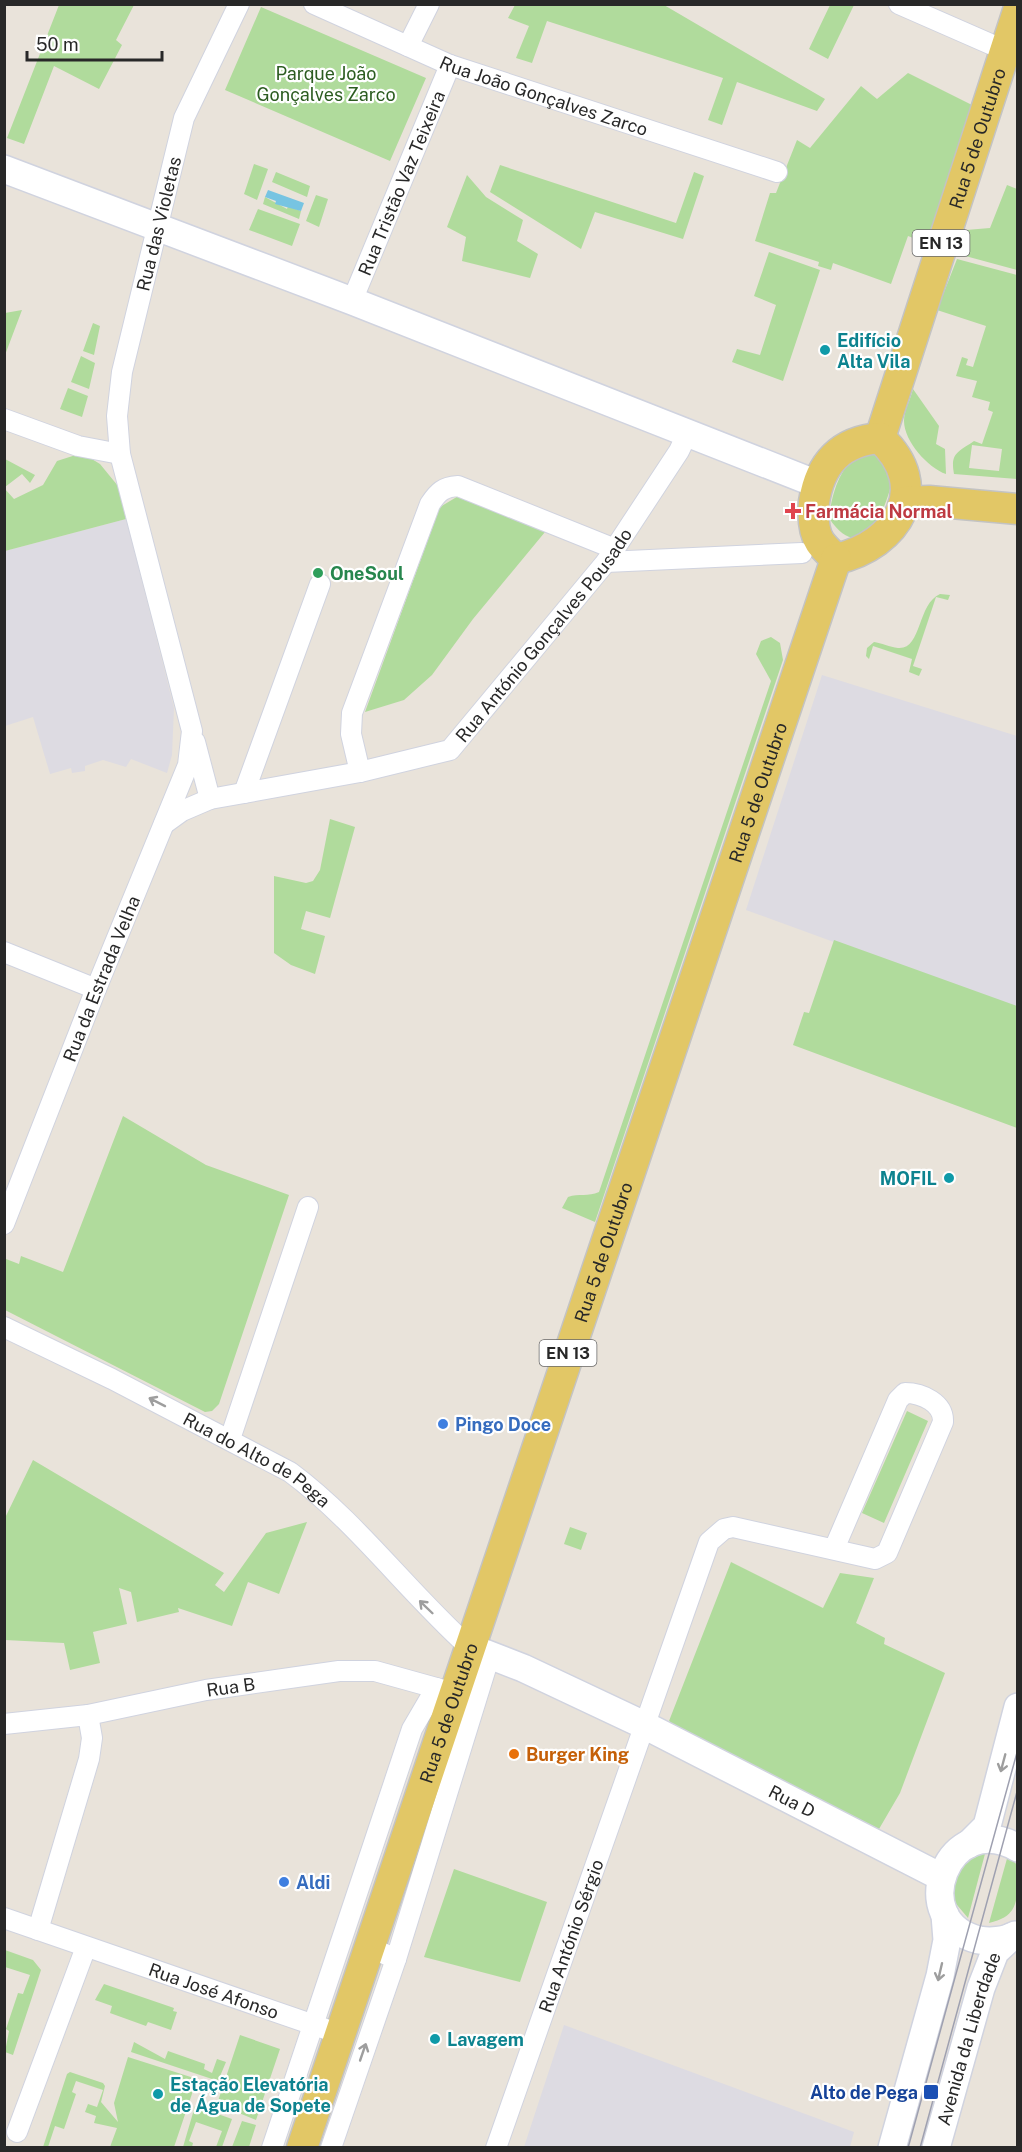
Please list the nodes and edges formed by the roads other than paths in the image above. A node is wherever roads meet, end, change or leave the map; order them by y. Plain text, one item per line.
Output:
1 (238, 4) edge
2 (314, 4) edge
3 (429, 4) edge
4 (899, 4) edge
5 (1017, 12) edge
6 (408, 46) junction
7 (1004, 50) junction
8 (450, 65) junction
9 (4, 169) edge
10 (777, 172) dead end
11 (156, 227) junction
12 (352, 301) junction
13 (4, 419) edge
14 (688, 432) junction
15 (880, 438) junction
16 (120, 454) junction
17 (817, 484) junction
18 (1017, 491) edge
19 (917, 502) junction
20 (1017, 509) edge
21 (1017, 527) edge
22 (802, 553) dead end
23 (610, 555) junction
24 (836, 559) junction
25 (320, 584) dead end
26 (192, 731) junction
27 (360, 772) junction
28 (243, 793) junction
29 (210, 799) junction
30 (164, 824) junction
31 (4, 952) edge
32 (96, 989) junction
33 (308, 1207) dead end
34 (4, 1224) edge
35 (4, 1327) edge
36 (230, 1439) junction
37 (834, 1549) junction
38 (480, 1651) junction
39 (445, 1690) junction
40 (1017, 1707) edge
41 (88, 1715) junction
42 (4, 1724) edge
43 (644, 1725) junction
44 (969, 1844) junction
45 (1017, 1848) edge
46 (941, 1877) junction
47 (945, 1915) junction
48 (4, 1918) edge
49 (38, 1930) junction
50 (1014, 1935) edge
51 (86, 1947) junction
52 (369, 1947) junction
53 (396, 1959) junction
54 (326, 2030) junction
55 (342, 2072) junction
56 (17, 2132) dead end
57 (272, 2148) edge
58 (302, 2148) edge
59 (332, 2148) edge
60 (496, 2148) edge
61 (892, 2148) edge
62 (936, 2148) edge

1 - 11 street, Rua das Violetas
2 - 6 street, Rua João Gonçalves Zarco
3 - 6 street
4 - 7 street
5 - 7 main road, Rua 5 de Outubro / EN 13
6 - 8 street, Rua João Gonçalves Zarco
7 - 15 main road, Rua 5 de Outubro / EN 13
8 - 10 street, Rua João Gonçalves Zarco
8 - 12 street, Rua Tristão Vaz Teixeira
9 - 11 street
11 - 12 street
11 - 16 street, Rua das Violetas
12 - 14 street
13 - 16 street
14 - 17 street
14 - 23 street, Rua António Gonçalves Pousado
15 - 17 main road
15 - 19 main road
16 - 26 street, Rua da Estrada Velha
17 - 24 main road
18 - 19 main road
19 - 20 main road
19 - 21 main road
19 - 24 main road
22 - 23 street
23 - 27 street, Rua António Gonçalves Pousado
23 - 27 street
24 - 38 main road, Rua 5 de Outubro / EN 13
25 - 28 street
26 - 29 street, Rua da Estrada Velha
26 - 30 street, Rua da Estrada Velha
27 - 28 street, Rua António Gonçalves Pousado
28 - 29 street, Rua António Gonçalves Pousado
29 - 30 street, Rua António Gonçalves Pousado
30 - 32 street, Rua da Estrada Velha
31 - 32 street
32 - 34 street, Rua da Estrada Velha
33 - 36 street
36 -> 35 street, Rua do Alto de Pega
38 -> 36 street, Rua do Alto de Pega
37 - 37 street, Rua António Sérgio
37 - 43 street, Rua António Sérgio
38 - 39 main road, Rua 5 de Outubro / EN 13
38 - 43 street, Rua D
38 - 53 street, Rua 5 de Outubro
39 - 41 street, Rua B
39 - 52 main road, Rua 5 de Outubro / EN 13
39 - 54 street, Rua 5 de Outubro
40 -> 44 street
41 - 42 street, Rua B
41 - 49 street
43 - 46 street, Rua D
43 - 60 street, Rua António Sérgio
44 - 45 street
44 - 46 street
46 - 47 street
47 - 50 street
47 -> 61 street
48 - 49 street, Rua José Afonso
49 - 51 street, Rua José Afonso
50 - 62 street, Avenida da Liberdade
51 - 54 street, Rua José Afonso
51 - 56 street
52 - 53 street
52 - 54 main road, Rua 5 de Outubro / EN 13
55 -> 53 street, Rua 5 de Outubro
54 - 55 main road, Rua 5 de Outubro / EN 13
54 - 57 street, Rua 5 de Outubro
55 - 58 main road, Rua 5 de Outubro / EN 13
55 - 59 street, Rua 5 de Outubro

